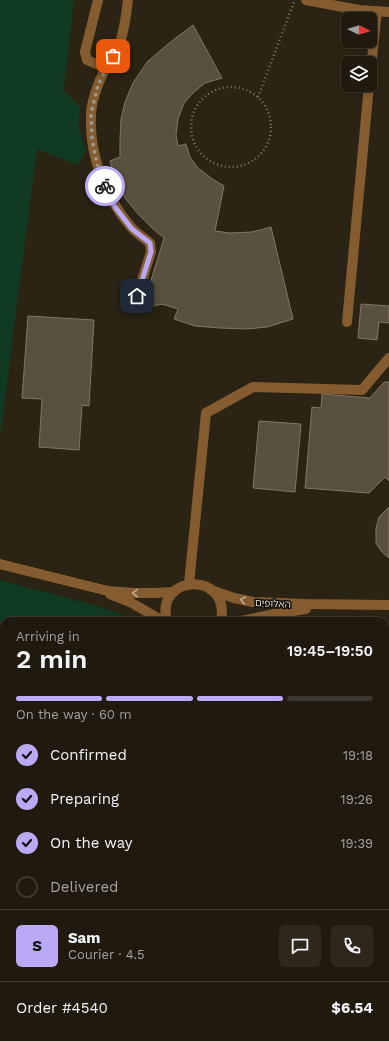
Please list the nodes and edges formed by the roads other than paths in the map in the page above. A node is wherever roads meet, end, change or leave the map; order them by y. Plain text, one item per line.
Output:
1 (98, 0) edge
2 (128, 0) edge
3 (306, 0) edge
4 (359, 5) edge
5 (377, 11) junction
6 (389, 12) edge
7 (372, 56) edge
8 (106, 68) junction
9 (368, 92) edge
10 (137, 296) dead end
11 (347, 322) dead end
12 (389, 358) edge
13 (0, 564) edge
14 (189, 584) junction
15 (94, 587) junction
16 (211, 590) junction
17 (174, 592) junction
18 (338, 604) junction
19 (389, 605) edge
20 (156, 617) edge
21 (166, 617) edge
22 (222, 617) edge
23 (260, 617) edge

1 - 8 street
2 - 8 street
3 - 4 street
4 - 5 street
5 - 6 street
5 - 7 street
8 - 10 street
9 - 11 street
12 - 14 street
13 - 15 street
14 - 16 street, האלופים
14 - 17 street
17 -> 15 street
15 - 20 street
18 -> 16 street, האלופים
16 - 22 street
17 - 21 street
18 - 19 street, האלופים
18 - 23 street, האלופים

